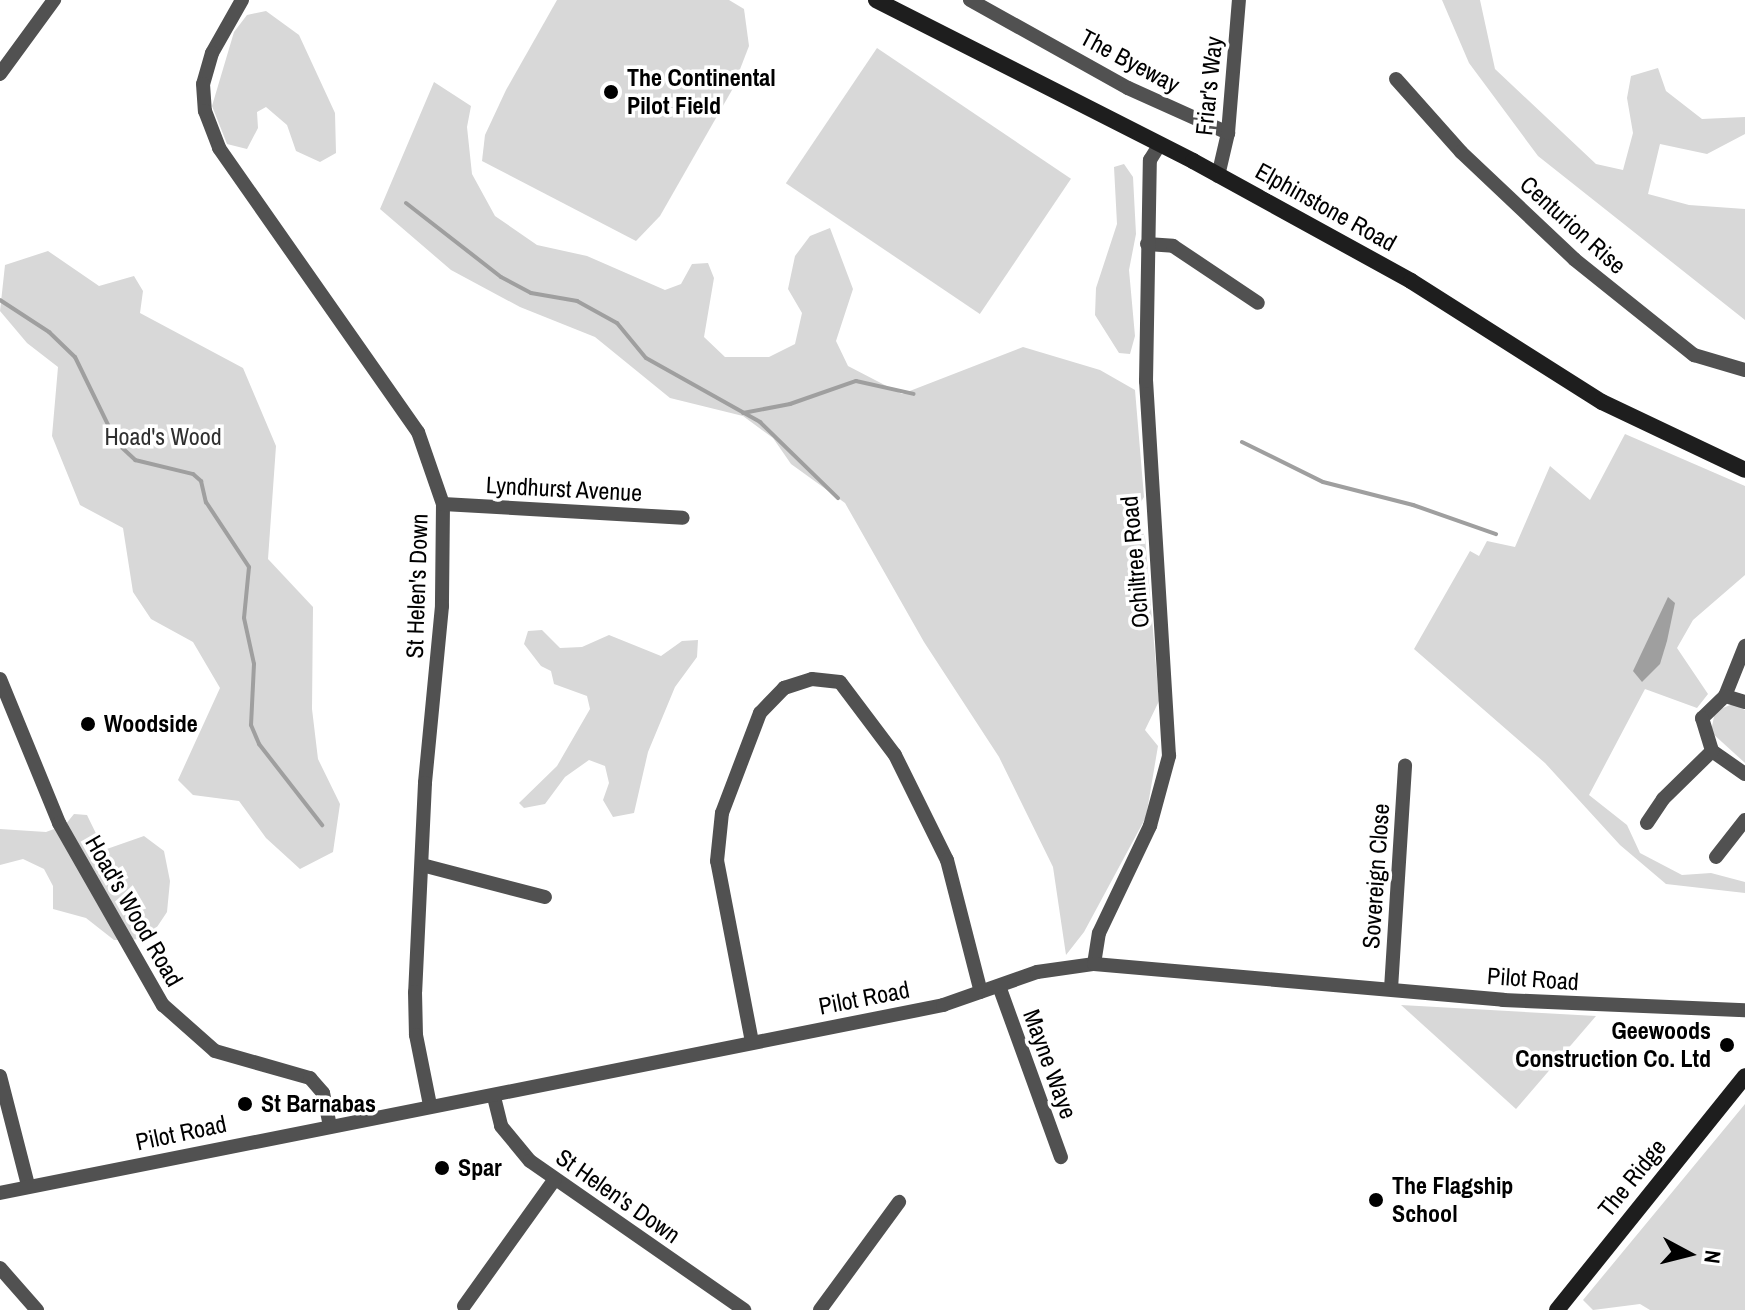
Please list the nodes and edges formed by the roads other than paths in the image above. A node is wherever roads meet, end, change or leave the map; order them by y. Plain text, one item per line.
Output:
1 (54, 0) edge
2 (242, 0) edge
3 (876, 0) edge
4 (970, 0) edge
5 (1239, 0) edge
6 (0, 74) edge
7 (1396, 79) dead end
8 (1228, 133) junction
9 (1160, 144) junction
10 (1218, 176) junction
11 (1147, 244) junction
12 (1258, 303) dead end
13 (1745, 370) edge
14 (1745, 470) edge
15 (443, 504) junction
16 (683, 518) dead end
17 (1745, 646) edge
18 (0, 679) edge
19 (1725, 696) junction
20 (1745, 702) edge
21 (1712, 751) junction
22 (1405, 765) dead end
23 (1745, 774) edge
24 (1745, 820) edge
25 (1647, 823) dead end
26 (1716, 857) dead end
27 (422, 865) junction
28 (545, 897) dead end
29 (1094, 964) junction
30 (999, 986) junction
31 (1391, 989) junction
32 (981, 992) junction
33 (1745, 1010) edge
34 (752, 1042) junction
35 (0, 1076) edge
36 (1745, 1076) edge
37 (494, 1097) junction
38 (430, 1105) junction
39 (330, 1125) junction
40 (1061, 1157) dead end
41 (555, 1179) junction
42 (28, 1185) junction
43 (0, 1193) edge
44 (899, 1202) dead end
45 (0, 1268) edge
46 (464, 1306) dead end
47 (37, 1310) edge
48 (744, 1310) edge
49 (820, 1310) edge
50 (1557, 1310) edge

1 - 6 street
2 - 15 street, St Helen's Down
3 - 9 street, Elphinstone Road
4 - 8 street, The Byeway
5 - 8 street, Friar's Way
7 - 13 street, Centurion Rise
8 - 10 street, Friar's Way
9 - 10 street, Elphinstone Road
9 - 11 street, Ochiltree Road
10 - 14 street, Elphinstone Road
11 - 12 street
11 - 29 street, Ochiltree Road
15 - 16 street, Lyndhurst Avenue
15 - 27 street, St Helen's Down
17 - 19 street
18 - 39 street, Hoad's Wood Road
19 - 20 street
19 - 21 street
21 - 23 street
21 - 25 street
22 - 31 street, Sovereign Close
24 - 26 street
27 - 28 street
27 - 38 street, St Helen's Down
29 - 30 street, Pilot Road
29 - 31 street, Pilot Road
30 - 32 street, Pilot Road
30 - 40 street, Mayne Waye
31 - 33 street, Pilot Road
32 - 34 street, Pilot Road
32 - 34 street
34 - 37 street, Pilot Road
35 - 42 street
36 - 50 street, The Ridge
37 - 38 street, Pilot Road
37 - 41 street, St Helen's Down
38 - 39 street, Pilot Road
39 - 42 street, Pilot Road
41 - 46 street
41 - 48 street, St Helen's Down
42 - 43 street, Pilot Road
44 - 49 street
45 - 47 street

